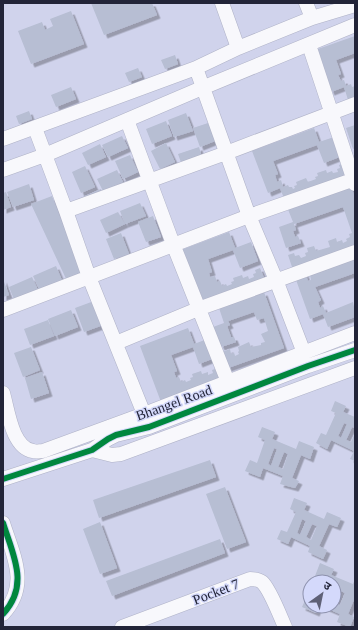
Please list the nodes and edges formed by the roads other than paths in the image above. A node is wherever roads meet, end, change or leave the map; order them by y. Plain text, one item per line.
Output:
1 (222, 3) edge
2 (306, 3) edge
3 (355, 5) edge
4 (312, 18) junction
5 (355, 26) edge
6 (309, 45) junction
7 (238, 48) junction
8 (196, 68) junction
9 (202, 88) junction
10 (355, 104) edge
11 (332, 112) junction
12 (127, 120) junction
13 (35, 128) junction
14 (3, 139) edge
15 (226, 153) junction
16 (45, 155) junction
17 (3, 170) edge
18 (150, 181) junction
19 (354, 181) edge
20 (66, 211) junction
21 (249, 216) junction
22 (173, 244) junction
23 (355, 252) edge
24 (90, 277) junction
25 (276, 280) junction
26 (198, 309) junction
27 (3, 310) edge
28 (355, 332) edge
29 (116, 343) junction
30 (355, 350) edge
31 (304, 353) junction
32 (308, 366) junction
33 (355, 368) edge
34 (228, 382) junction
35 (314, 383) junction
36 (3, 393) edge
37 (146, 420) junction
38 (154, 442) junction
39 (92, 450) junction
40 (3, 479) edge
41 (3, 523) edge
42 (3, 614) edge
43 (122, 627) edge
44 (285, 627) edge

1 - 7 street
2 - 4 street
3 - 4 street
4 - 7 street
5 - 6 street
6 - 9 street
6 - 11 street
7 - 8 street
8 - 9 street
8 - 13 street
9 - 12 street
9 - 15 street
10 - 11 street
11 - 15 street
11 - 19 street
12 - 16 street
12 - 18 street
13 - 14 street
13 - 16 street
15 - 18 street
15 - 21 street
16 - 17 street
16 - 20 street
18 - 20 street
18 - 22 street
19 - 21 street
20 - 24 street
21 - 22 street
21 - 25 street
22 - 24 street
22 - 26 street
23 - 25 street
24 - 27 street
24 - 29 street
25 - 26 street
25 - 31 street
26 - 29 street
26 - 34 street
28 - 31 street
29 - 37 street
30 - 32 street, Bhangel Road
31 - 34 street
32 - 35 street
32 - 37 street, Bhangel Road
33 - 35 street, Bhangel Road
34 - 37 street
35 - 38 street, Bhangel Road
36 - 37 street
37 - 38 street
37 - 39 street, Bhangel Road
38 - 39 street, Bhangel Road
39 - 40 street, Bhangel Road
41 - 42 street
43 - 44 street, Pocket 7

